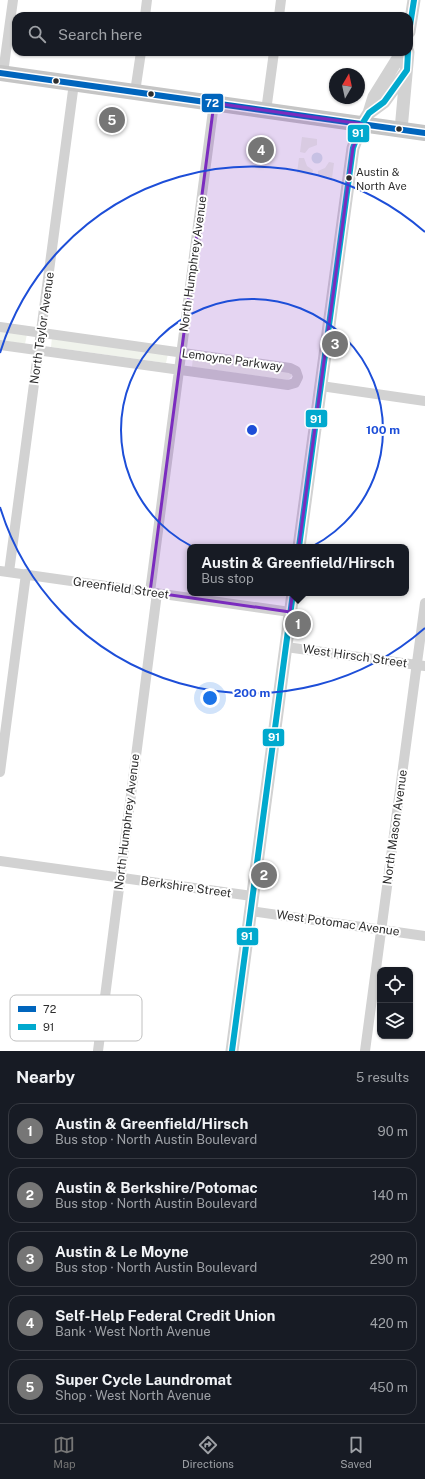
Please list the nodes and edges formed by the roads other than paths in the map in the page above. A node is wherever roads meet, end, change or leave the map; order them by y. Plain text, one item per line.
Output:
1 (13, 0) edge
2 (147, 0) edge
3 (281, 0) edge
4 (414, 0) edge
5 (146, 12) edge
6 (280, 12) edge
7 (412, 12) edge
8 (140, 56) edge
9 (273, 56) edge
10 (400, 56) edge
11 (408, 56) edge
12 (407, 70) junction
13 (2, 73) edge
14 (74, 83) junction
15 (135, 92) junction
16 (214, 103) junction
17 (266, 111) junction
18 (366, 118) junction
19 (401, 130) junction
20 (425, 133) edge
21 (0, 327) edge
22 (41, 332) junction
23 (0, 345) edge
24 (38, 350) junction
25 (181, 353) junction
26 (179, 369) junction
27 (321, 386) junction
28 (425, 401) edge
29 (299, 544) edge
30 (5, 571) edge
31 (26, 574) junction
32 (153, 592) junction
33 (293, 596) edge
34 (425, 603) edge
35 (290, 612) junction
36 (286, 647) junction
37 (421, 666) edge
38 (0, 772) edge
39 (0, 861) edge
40 (120, 878) junction
41 (252, 896) junction
42 (250, 911) junction
43 (381, 929) junction
44 (425, 936) edge
45 (105, 995) edge
46 (99, 1041) edge
47 (98, 1051) edge
48 (232, 1051) edge
49 (365, 1051) edge

1 - 13 street
2 - 5 street
3 - 6 street
4 - 7 street
8 - 15 street
9 - 17 street
10 - 18 street
11 - 12 street
12 - 18 street
12 - 19 street
13 - 14 main road
14 - 15 main road
14 - 22 street, North Taylor Avenue
15 - 16 main road
16 - 17 main road
16 - 25 street, North Humphrey Avenue
17 - 18 main road
18 - 19 main road
18 - 27 street
19 - 20 main road
21 - 22 street, Lemoyne Parkway
22 - 24 street, North Taylor Avenue
22 - 25 street, Lemoyne Parkway
23 - 24 street, Lemoyne Parkway
24 - 26 street, Lemoyne Parkway
24 - 30 street, North Taylor Avenue
25 - 26 street, North Humphrey Avenue
25 - 26 street, Lemoyne Parkway
26 - 32 street, North Humphrey Avenue
27 - 28 street
27 - 29 street
30 - 31 street, Greenfield Street
31 - 32 street, Greenfield Street
31 - 38 street
32 - 35 street, Greenfield Street
32 - 40 street, North Humphrey Avenue
33 - 35 street
34 - 37 street, North Mason Avenue
35 - 36 street
36 - 37 street, West Hirsch Street
36 - 41 street
37 - 43 street, North Mason Avenue
39 - 40 street, Berkshire Street
40 - 41 street, Berkshire Street
40 - 45 street, North Humphrey Avenue
41 - 42 street
42 - 43 street, West Potomac Avenue
42 - 48 street
43 - 44 street, West Potomac Avenue
43 - 49 street, North Mason Avenue
46 - 47 street, North Humphrey Avenue

